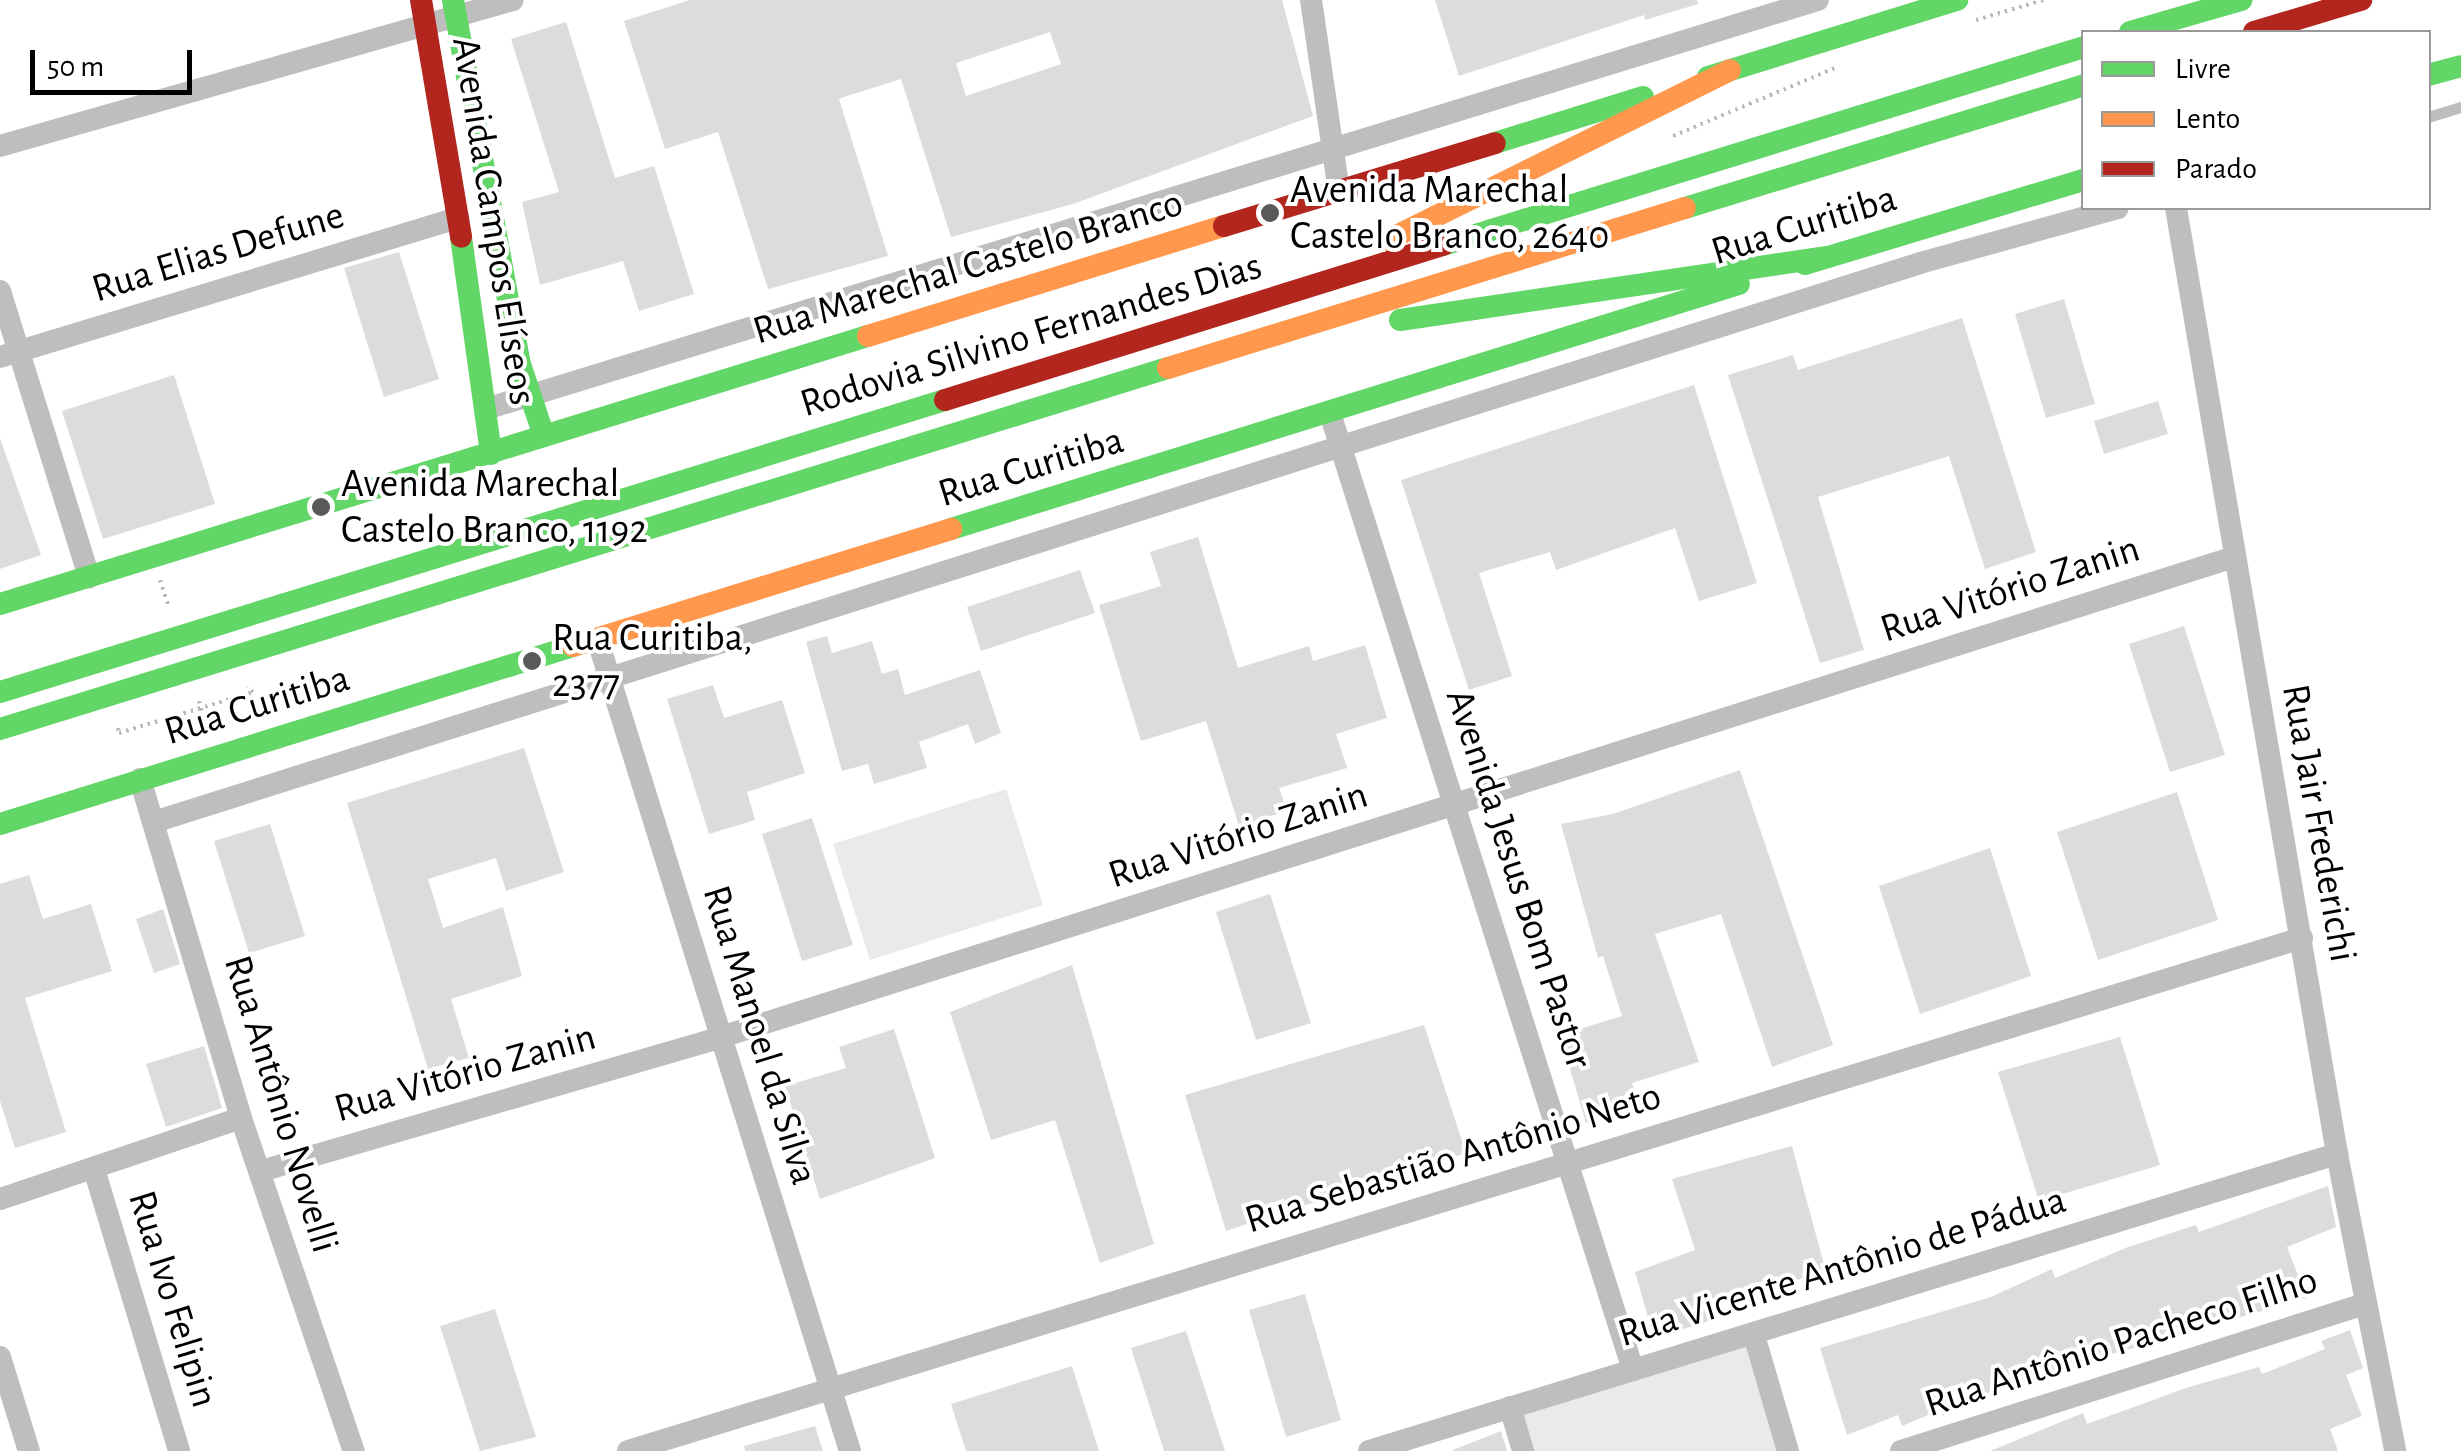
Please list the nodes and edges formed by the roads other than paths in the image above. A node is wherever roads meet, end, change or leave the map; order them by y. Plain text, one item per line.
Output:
1 (513, 0) edge
2 (1311, 0) edge
3 (1818, 0) edge
4 (1957, 0) edge
5 (2240, 0) edge
6 (2361, 0) edge
7 (454, 8) edge
8 (2184, 9) edge
9 (422, 11) edge
10 (2135, 30) edge
11 (2264, 30) edge
12 (2081, 48) edge
13 (2461, 66) edge
14 (1730, 70) junction
15 (2431, 74) edge
16 (2081, 87) edge
17 (2461, 107) edge
18 (2431, 117) edge
19 (0, 146) edge
20 (1332, 151) junction
21 (2081, 181) edge
22 (1339, 192) junction
23 (2111, 210) edge
24 (2176, 210) edge
25 (458, 218) junction
26 (1909, 232) junction
27 (1827, 257) junction
28 (1920, 263) junction
29 (0, 292) edge
30 (1142, 340) junction
31 (10, 354) edge
32 (1150, 374) junction
33 (530, 398) junction
34 (489, 408) junction
35 (1330, 412) junction
36 (544, 436) junction
37 (1344, 450) junction
38 (490, 454) junction
39 (2234, 556) junction
40 (89, 576) junction
41 (0, 604) edge
42 (598, 642) junction
43 (608, 676) junction
44 (0, 692) edge
45 (0, 729) edge
46 (140, 779) junction
47 (1456, 806) junction
48 (157, 821) junction
49 (0, 824) edge
50 (2302, 938) junction
51 (721, 1037) junction
52 (242, 1118) junction
53 (2337, 1154) junction
54 (1569, 1160) junction
55 (94, 1170) junction
56 (261, 1171) junction
57 (0, 1199) edge
58 (2364, 1304) junction
59 (1754, 1335) junction
60 (0, 1357) edge
61 (1632, 1370) junction
62 (831, 1392) junction
63 (1510, 1407) junction
64 (29, 1451) edge
65 (179, 1451) edge
66 (354, 1451) edge
67 (628, 1451) edge
68 (850, 1451) edge
69 (1369, 1451) edge
70 (1523, 1451) edge
71 (1788, 1451) edge
72 (1901, 1451) edge
73 (2396, 1451) edge

1 - 7 street
2 - 20 street
3 - 20 street, Rua Marechal Castelo Branco
4 - 14 main road, Rua Marechal Castelo Branco
5 - 8 main road
6 - 11 main road
7 - 9 street
7 - 33 main road, Avenida Campos Elíseos
8 - 10 main road
9 - 19 street
9 - 25 main road, Avenida Campos Elíseos
12 - 30 main road, Rodovia Silvino Fernandes Dias
13 - 15 main road
14 - 22 main road, Rua Marechal Castelo Branco
14 - 30 main road
16 - 32 main road, Rodovia Silvino Fernandes Dias
17 - 18 lane
20 - 22 street
20 - 33 street, Rua Marechal Castelo Branco
21 - 26 main road, Rua Curitiba
22 - 36 main road, Rua Marechal Castelo Branco
23 - 28 street, Rua Curitiba
24 - 39 street, Rua Jair Frederichi
25 - 31 street, Rua Elias Defune
25 - 34 main road, Avenida Campos Elíseos
26 - 27 main road, Rua Curitiba
26 - 28 street
27 - 32 main road
27 - 35 main road, Rua Curitiba
28 - 37 street, Rua Curitiba
29 - 31 street
30 - 44 main road, Rodovia Silvino Fernandes Dias
31 - 40 street
32 - 45 main road, Rodovia Silvino Fernandes Dias
33 - 34 street, Rua Marechal Castelo Branco
33 - 36 main road, Avenida Campos Elíseos
34 - 38 main road, Avenida Campos Elíseos
35 - 37 street, Avenida Jesus Bom Pastor
35 - 42 main road, Rua Curitiba
36 - 38 main road, Rua Marechal Castelo Branco
37 - 43 street, Rua Curitiba
37 - 47 street, Avenida Jesus Bom Pastor
38 - 40 main road, Rua Marechal Castelo Branco
39 - 47 street, Rua Vitório Zanin
39 - 50 street, Rua Jair Frederichi
40 - 41 main road, Rua Marechal Castelo Branco
42 - 43 street, Rua Manoel da Silva
42 - 46 main road, Rua Curitiba
43 - 48 street, Rua Curitiba
43 - 51 street, Rua Manoel da Silva
46 - 48 street, Rua Antônio Novelli
46 - 49 main road, Rua Curitiba
47 - 51 street, Rua Vitório Zanin
47 - 54 street, Avenida Jesus Bom Pastor
48 - 52 street, Rua Antônio Novelli
50 - 53 street, Rua Jair Frederichi
50 - 54 street, Rua Sebastião Antônio Neto
51 - 56 street, Rua Vitório Zanin
51 - 62 street, Rua Manoel da Silva
52 - 55 street
52 - 56 street, Rua Antônio Novelli
53 - 58 street, Rua Jair Frederichi
53 - 59 street, Rua Vicente Antônio de Pádua
54 - 61 street, Avenida Jesus Bom Pastor
54 - 62 street, Rua Sebastião Antônio Neto
55 - 57 street
55 - 65 street, Rua Ivo Felipin
56 - 66 street, Rua Antônio Novelli
58 - 72 street, Rua Antônio Pacheco Filho
58 - 73 street, Rua Jair Frederichi
59 - 61 street, Rua Vicente Antônio de Pádua
59 - 71 street
60 - 64 street
61 - 63 street, Rua Vicente Antônio de Pádua
62 - 67 street, Rua Sebastião Antônio Neto
62 - 68 street, Rua Manoel da Silva
63 - 69 street, Rua Vicente Antônio de Pádua
63 - 70 street

